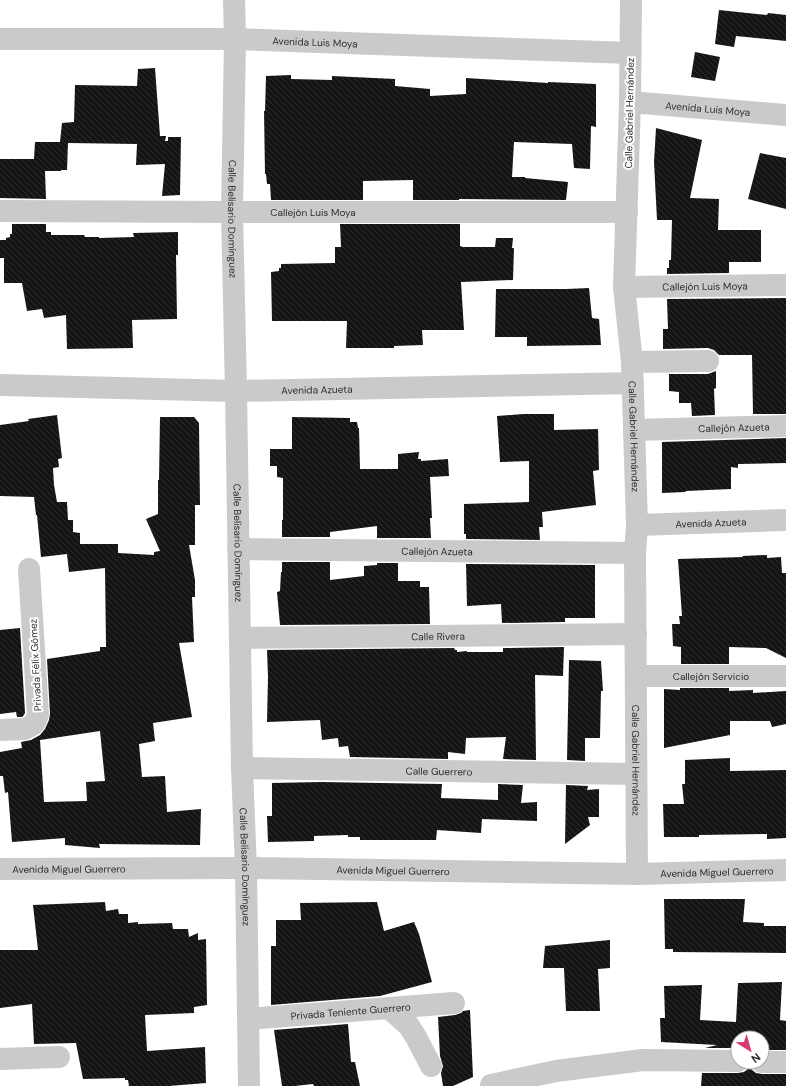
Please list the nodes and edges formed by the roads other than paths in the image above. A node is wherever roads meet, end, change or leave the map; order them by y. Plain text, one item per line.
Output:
1 (234, 0) edge
2 (631, 0) edge
3 (0, 39) edge
4 (235, 39) junction
5 (630, 54) junction
6 (630, 102) junction
7 (786, 115) edge
8 (0, 211) edge
9 (232, 212) junction
10 (627, 212) junction
11 (786, 285) edge
12 (624, 287) junction
13 (708, 361) dead end
14 (633, 372) junction
15 (0, 385) edge
16 (236, 391) junction
17 (786, 426) edge
18 (634, 430) junction
19 (786, 520) edge
20 (637, 525) junction
21 (238, 549) junction
22 (635, 553) junction
23 (29, 570) dead end
24 (636, 634) junction
25 (240, 638) junction
26 (636, 676) junction
27 (786, 676) edge
28 (0, 730) edge
29 (242, 768) junction
30 (636, 774) junction
31 (246, 868) junction
32 (0, 869) edge
33 (786, 870) edge
34 (637, 874) junction
35 (454, 1003) dead end
36 (389, 1008) junction
37 (248, 1019) junction
38 (60, 1057) dead end
39 (0, 1059) edge
40 (730, 1061) edge
41 (770, 1062) edge
42 (786, 1062) edge
43 (431, 1066) dead end
44 (491, 1085) dead end
45 (249, 1086) edge

1 - 4 street, Calle Belisario Domínguez
2 - 5 street, Calle Gabriel Hernández
3 - 4 street, Avenida Luis Moya
4 - 5 street, Avenida Luis Moya
4 - 9 street, Calle Belisario Domínguez
5 - 6 street, Calle Gabriel Hernández
6 - 7 street, Avenida Luis Moya
6 - 10 street, Calle Gabriel Hernández
8 - 9 street, Callejón Luis Moya
9 - 10 street, Callejón Luis Moya
9 - 16 street, Calle Belisario Domínguez
10 - 12 street, Calle Gabriel Hernández
11 - 12 street, Callejón Luis Moya
12 - 14 street, Calle Gabriel Hernández
13 - 14 street, Avenida Azueta
14 - 16 street, Avenida Azueta
14 - 18 street, Calle Gabriel Hernández
15 - 16 street, Avenida Azueta
16 - 21 street, Calle Belisario Domínguez
17 - 18 street, Callejón Azueta
18 - 20 street, Calle Gabriel Hernández
19 - 20 street, Avenida Azueta
20 - 22 street, Calle Gabriel Hernández
21 - 22 street, Callejón Azueta
21 - 25 street, Calle Belisario Domínguez
22 - 24 street, Calle Gabriel Hernández
23 - 28 street, Privada Félix Gómez
24 - 25 street, Calle Rivera
24 - 26 street, Calle Gabriel Hernández
25 - 29 street, Calle Belisario Domínguez
26 - 27 street, Callejón Servicio
26 - 30 street, Calle Gabriel Hernández
29 - 30 street, Calle Guerrero
29 - 31 street, Calle Belisario Domínguez
30 - 34 street, Calle Gabriel Hernández
31 - 32 street, Avenida Miguel Guerrero
31 - 34 street, Avenida Miguel Guerrero
31 - 37 street, Calle Belisario Domínguez
33 - 34 street, Avenida Miguel Guerrero
35 - 36 street, Privada Teniente Guerrero
36 - 37 street, Privada Teniente Guerrero
36 - 43 street
37 - 45 street, Calle Belisario Domínguez
38 - 39 street
40 - 44 street
41 - 42 street

